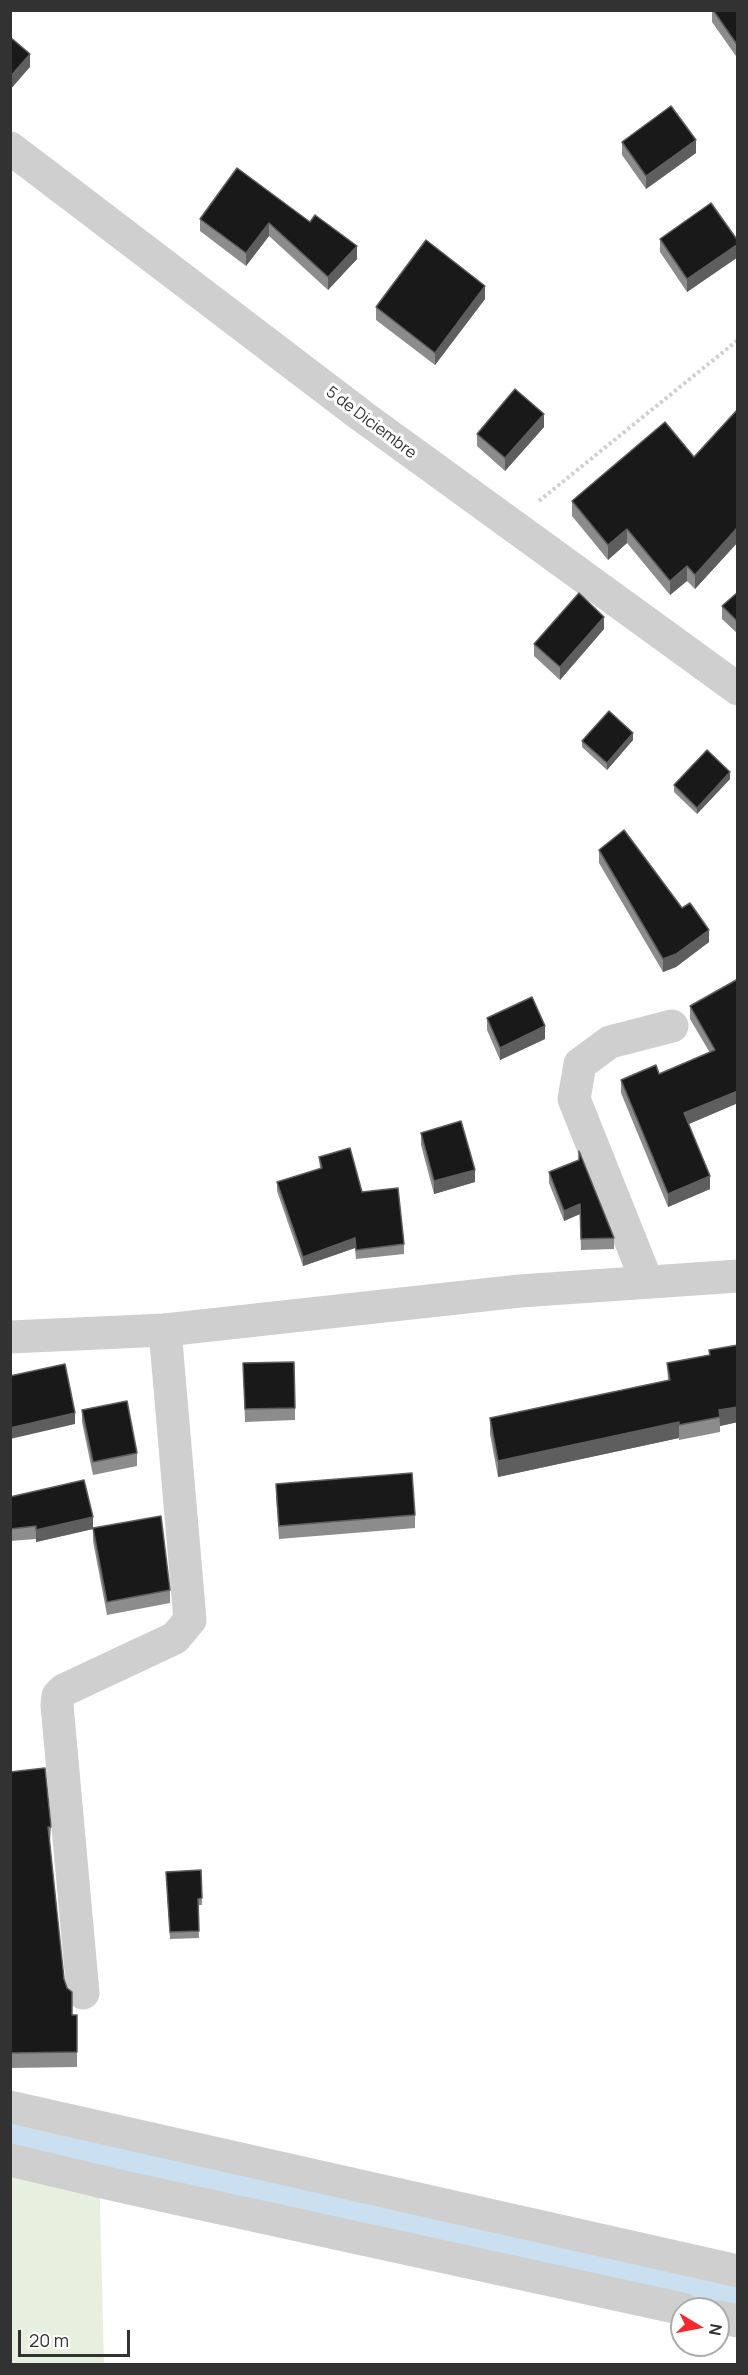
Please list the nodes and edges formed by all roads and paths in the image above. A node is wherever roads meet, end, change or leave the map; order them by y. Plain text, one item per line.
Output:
1 (10, 148) edge
2 (738, 340) edge
3 (510, 524) junction
4 (738, 689) edge
5 (672, 1026) dead end
6 (738, 1276) edge
7 (647, 1282) junction
8 (165, 1330) junction
9 (10, 1337) edge
10 (83, 1994) dead end
11 (10, 2107) edge
12 (10, 2160) edge
13 (738, 2271) edge
14 (670, 2306) edge

1 - 3 street, 5 de Diciembre
2 - 3 path
3 - 4 street, 5 de Diciembre
5 - 7 street
6 - 7 street
7 - 8 street
8 - 9 street
8 - 10 street
11 - 13 street
12 - 14 street

